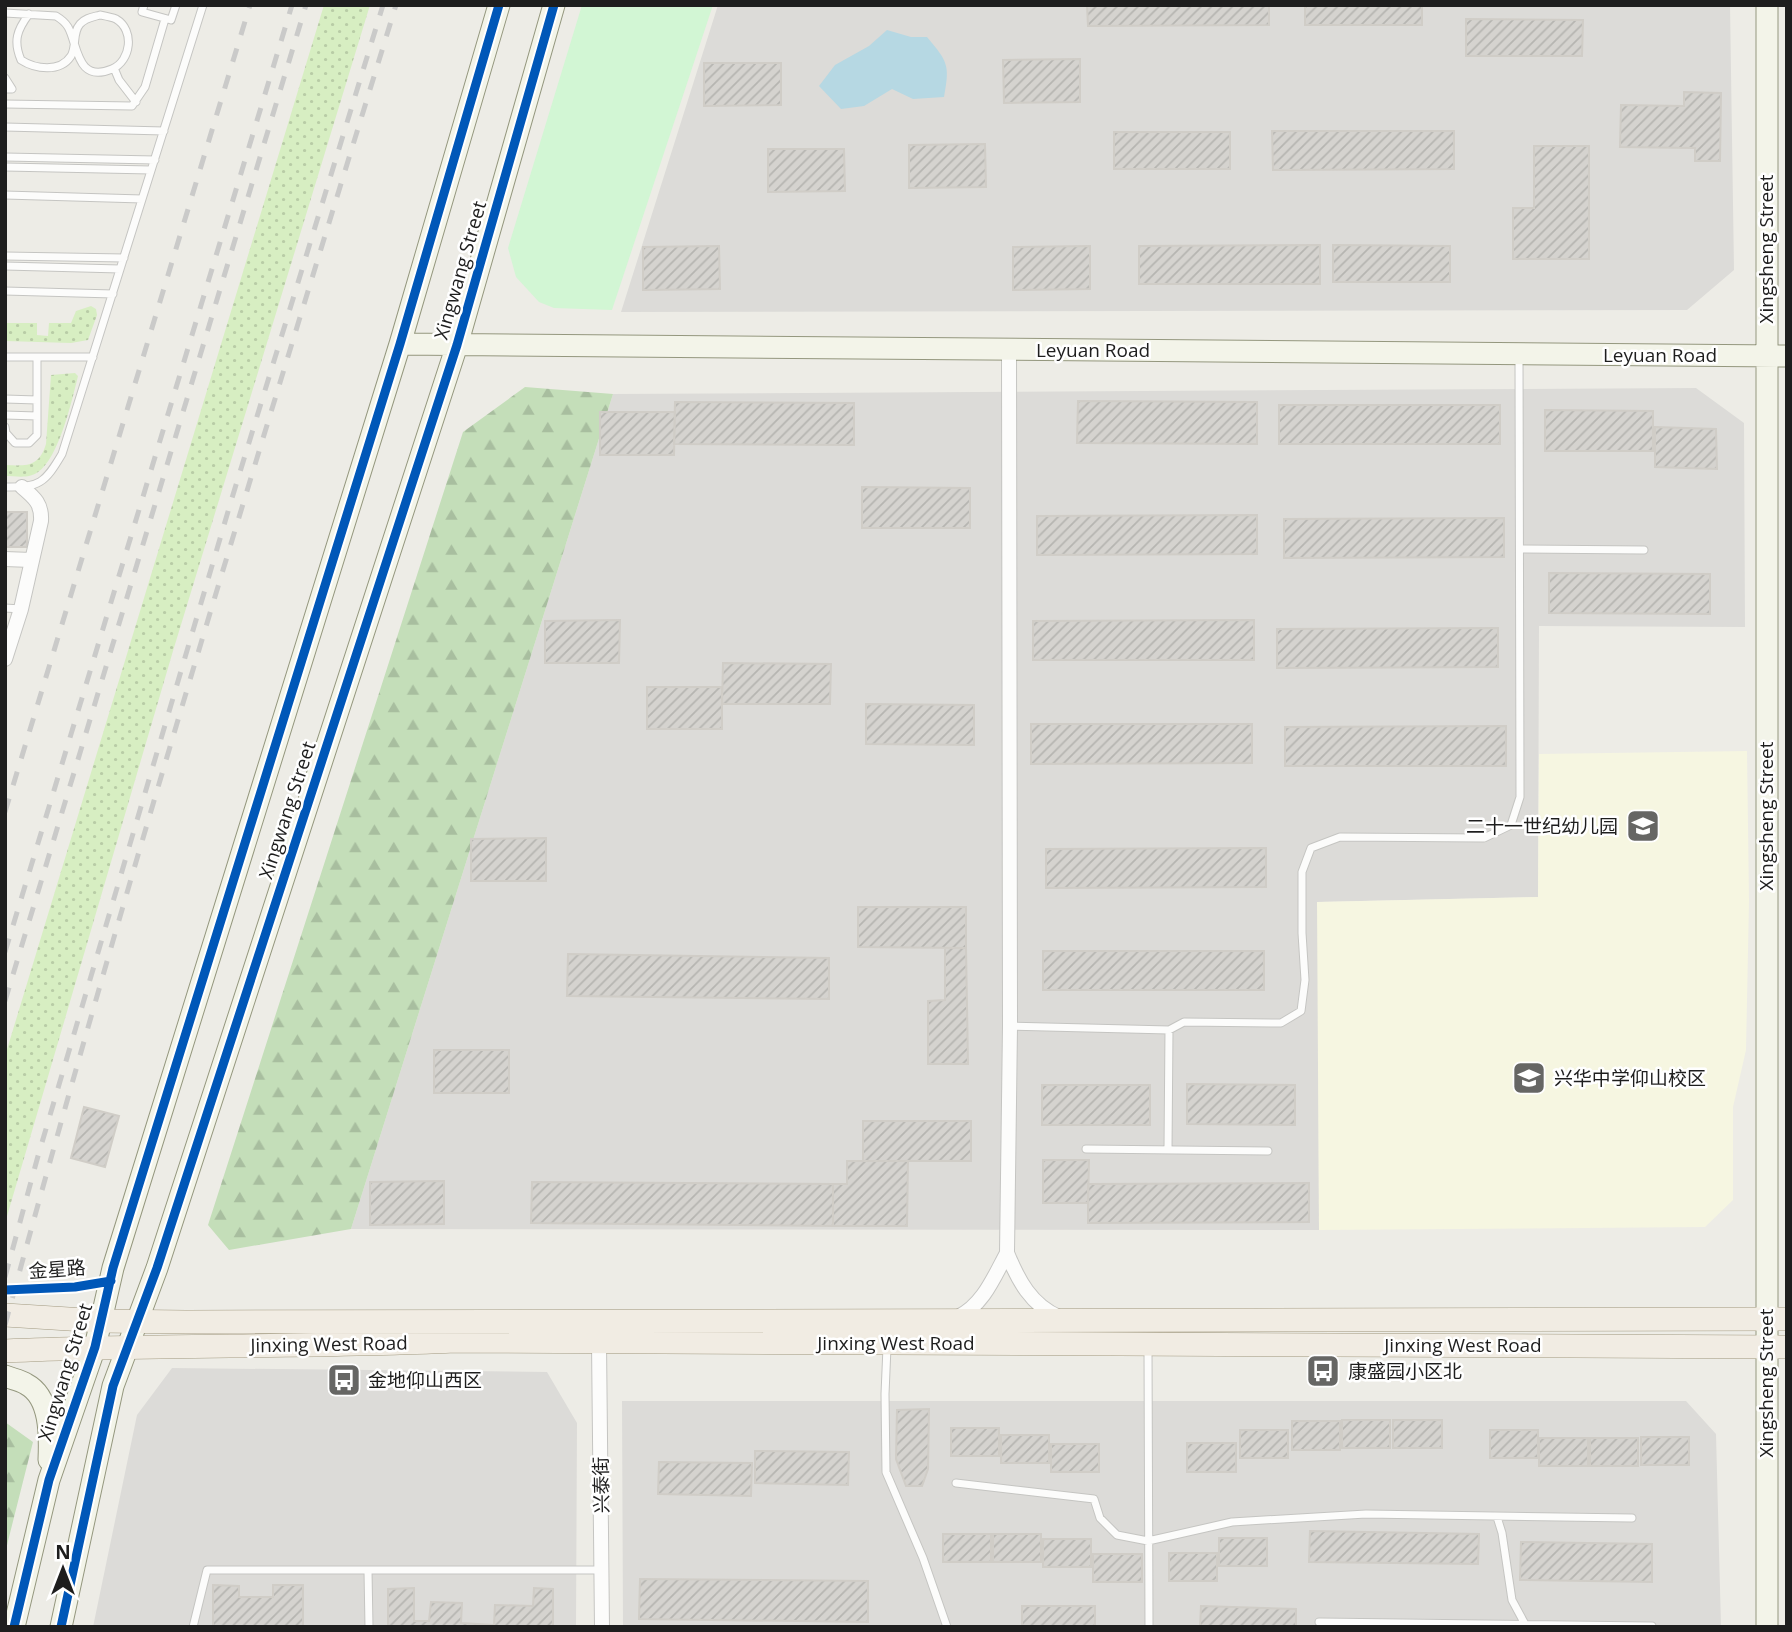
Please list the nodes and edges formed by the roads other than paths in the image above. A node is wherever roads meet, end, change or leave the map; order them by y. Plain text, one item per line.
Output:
1 (144, 5) edge
2 (176, 5) edge
3 (203, 5) edge
4 (499, 5) edge
5 (554, 5) edge
6 (1767, 5) edge
7 (5, 13) edge
8 (29, 14) junction
9 (165, 19) junction
10 (74, 47) junction
11 (114, 68) junction
12 (5, 78) edge
13 (5, 89) edge
14 (136, 102) junction
15 (5, 104) edge
16 (5, 127) edge
17 (164, 131) junction
18 (5, 157) edge
19 (155, 160) junction
20 (5, 167) edge
21 (151, 170) junction
22 (5, 195) edge
23 (142, 199) junction
24 (5, 256) edge
25 (124, 258) junction
26 (5, 266) edge
27 (120, 269) junction
28 (5, 291) edge
29 (113, 294) junction
30 (400, 344) junction
31 (457, 345) junction
32 (1009, 349) junction
33 (1519, 354) junction
34 (1777, 356) edge
35 (5, 357) edge
36 (37, 357) junction
37 (93, 357) junction
38 (5, 399) edge
39 (37, 400) junction
40 (5, 415) edge
41 (17, 415) junction
42 (37, 416) junction
43 (5, 426) edge
44 (5, 487) edge
45 (22, 487) junction
46 (1520, 549) junction
47 (1644, 550) dead end
48 (5, 559) edge
49 (31, 560) junction
50 (5, 608) edge
51 (21, 609) junction
52 (6, 652) edge
53 (1010, 1026) junction
54 (1169, 1030) junction
55 (1086, 1149) dead end
56 (1168, 1149) junction
57 (1268, 1151) dead end
58 (1007, 1253) junction
59 (5, 1315) edge
60 (1776, 1319) edge
61 (101, 1321) junction
62 (137, 1321) junction
63 (1068, 1321) junction
64 (950, 1322) junction
65 (5, 1330) edge
66 (599, 1343) junction
67 (887, 1343) junction
68 (1148, 1344) junction
69 (95, 1347) junction
70 (127, 1347) junction
71 (1776, 1347) edge
72 (10, 1352) edge
73 (5, 1376) edge
74 (49, 1480) junction
75 (956, 1483) dead end
76 (1497, 1517) junction
77 (1632, 1518) dead end
78 (1148, 1541) junction
79 (602, 1570) junction
80 (368, 1571) junction
81 (1319, 1622) dead end
82 (1525, 1625) edge
83 (1652, 1626) edge
84 (14, 1627) edge
85 (61, 1627) edge
86 (193, 1627) edge
87 (369, 1627) edge
88 (602, 1627) edge
89 (947, 1627) edge
90 (1149, 1627) edge
91 (1767, 1627) edge

1 - 9 lane
2 - 9 lane
3 - 17 lane
4 - 30 main road, Xingwang Street
5 - 31 main road, Xingwang Street
6 - 34 main road, Xingsheng Street
7 - 8 lane
8 - 10 lane
8 - 10 lane
9 - 14 lane
10 - 11 lane
10 - 11 lane
11 - 14 lane
12 - 13 lane
14 - 15 lane
16 - 17 lane
17 - 19 lane
18 - 19 lane
19 - 21 lane
20 - 21 lane
21 - 23 lane
22 - 23 lane
23 - 25 lane
24 - 25 lane
25 - 27 lane
26 - 27 lane
27 - 29 lane
28 - 29 lane
29 - 37 lane
30 - 31 main road, Leyuan Road
30 - 61 main road, Xingwang Street
31 - 32 main road, Leyuan Road
31 - 62 main road, Xingwang Street
32 - 33 main road, Leyuan Road
32 - 53 street
33 - 34 main road, Leyuan Road
33 - 46 lane
34 - 60 main road, Xingsheng Street
35 - 36 lane
36 - 37 lane
36 - 39 lane
37 - 45 lane
38 - 39 lane
39 - 42 lane
40 - 41 lane
41 - 42 lane
41 - 43 lane
42 - 43 lane
44 - 45 lane
45 - 49 street
46 - 47 lane
46 - 54 lane
48 - 49 street
49 - 51 street
50 - 51 lane
51 - 52 street
53 - 54 lane
53 - 58 street
54 - 56 lane
55 - 56 lane
56 - 57 lane
58 - 63 street
58 - 64 street
59 - 61 main road
60 - 63 main road, Jinxing West Road
60 - 71 main road, Xingsheng Street
61 - 62 main road, Jinxing West Road
61 - 65 main road
61 - 69 main road, Xingwang Street
62 - 64 main road, Jinxing West Road
62 - 70 main road, Xingwang Street
63 - 64 main road, Jinxing West Road
66 - 67 main road, Jinxing West Road
66 - 70 main road, Jinxing West Road
66 - 79 street, 兴泰街
67 - 68 main road, Jinxing West Road
67 - 89 lane
68 - 71 main road, Jinxing West Road
68 - 78 lane
69 - 70 main road, Jinxing West Road
69 - 72 main road, Jinxing West Road
69 - 74 main road, Xingwang Street
70 - 85 main road, Xingwang Street
71 - 91 main road, Xingsheng Street
73 - 74 main road
74 - 84 main road, Xingwang Street
75 - 78 lane
76 - 77 lane
76 - 78 lane
76 - 82 lane
78 - 90 lane
79 - 80 lane
79 - 88 street, 兴泰街
80 - 86 lane
80 - 87 lane
81 - 82 lane
82 - 83 lane

